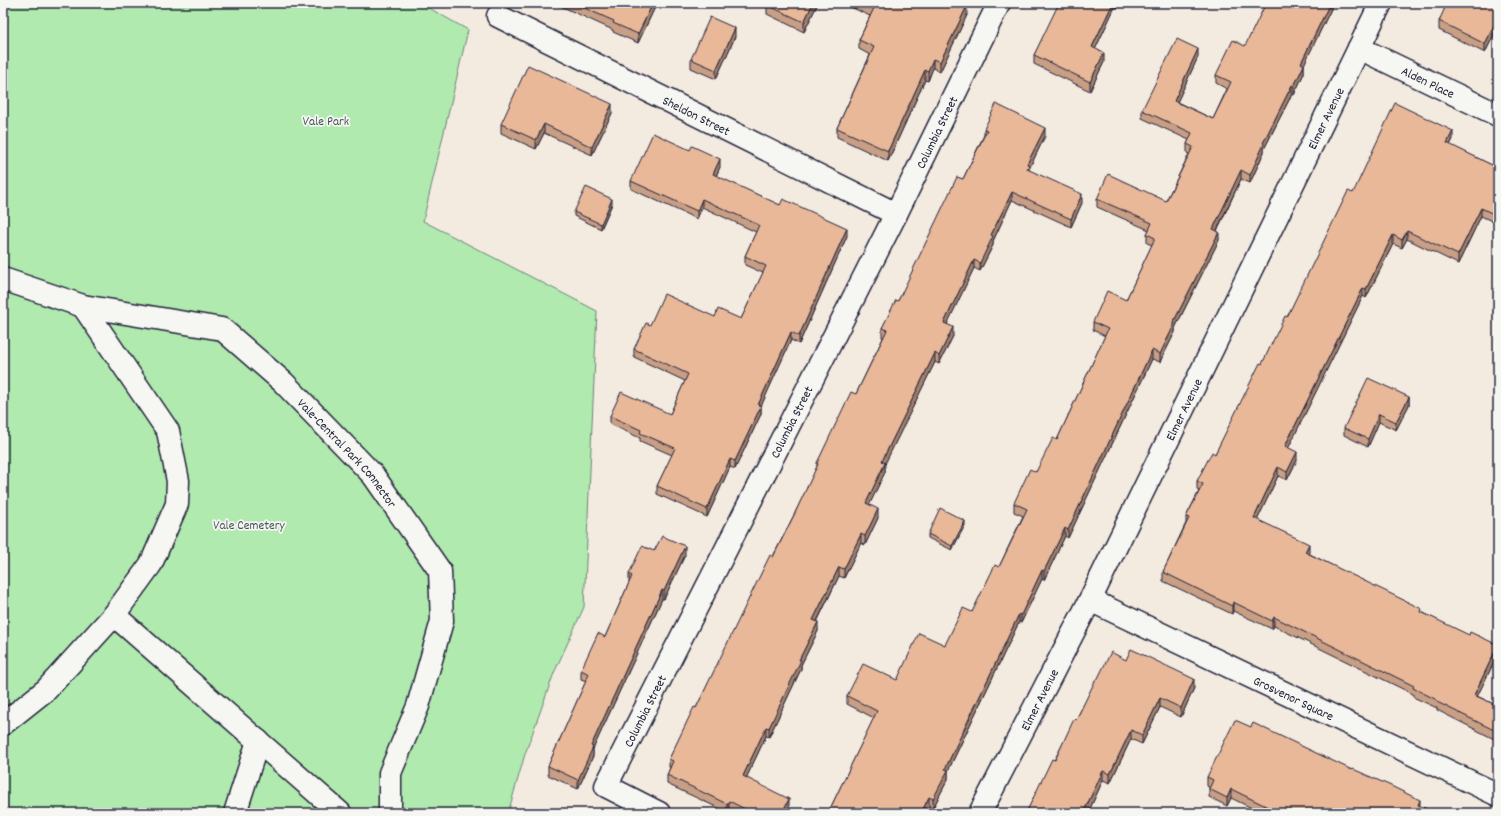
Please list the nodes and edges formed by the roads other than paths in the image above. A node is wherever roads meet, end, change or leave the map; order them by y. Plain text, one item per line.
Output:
1 (999, 3) edge
2 (1381, 3) edge
3 (498, 16) dead end
4 (1359, 48) junction
5 (1498, 116) edge
6 (896, 214) junction
7 (3, 279) edge
8 (82, 306) junction
9 (1090, 600) junction
10 (114, 615) junction
11 (3, 724) edge
12 (258, 741) junction
13 (1498, 795) edge
14 (235, 813) edge
15 (340, 813) edge
16 (390, 813) edge
17 (659, 813) edge
18 (980, 813) edge

1 - 6 street, Columbia Street
2 - 4 street, Elmer Avenue
3 - 6 street, Sheldon Street
4 - 5 street, Alden Place
4 - 9 street, Elmer Avenue
6 - 17 street, Columbia Street
7 - 8 street, Vale-Central Park Connector
8 - 10 street
8 - 16 street, Vale-Central Park Connector
9 - 13 street, Grosvenor Square
9 - 18 street, Elmer Avenue
10 - 11 street
10 - 12 street
12 - 14 street
12 - 15 street

